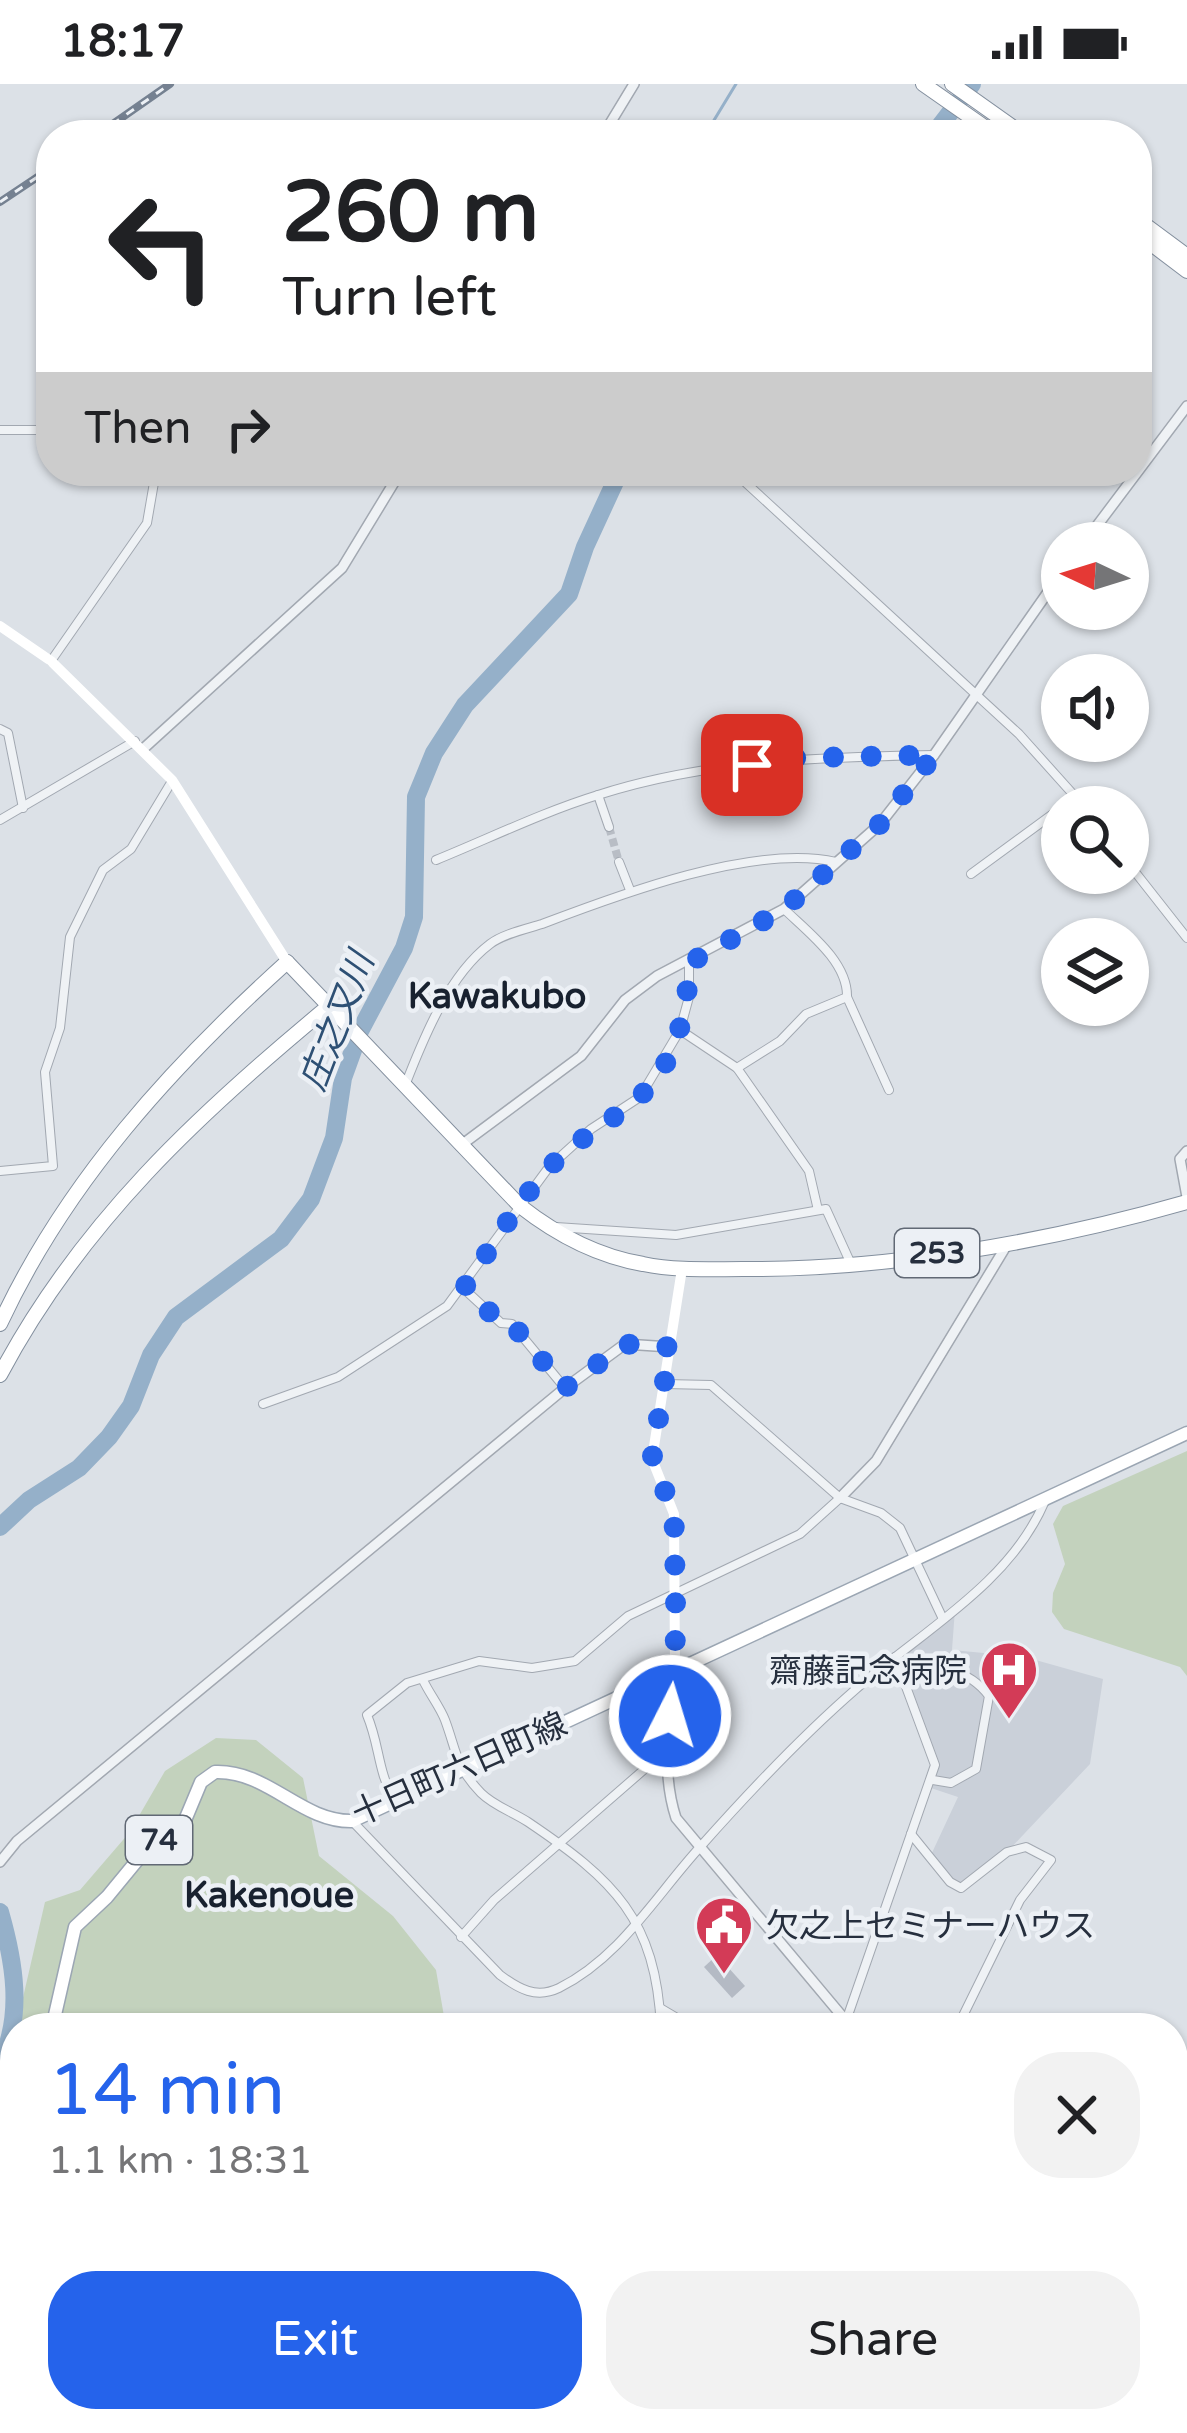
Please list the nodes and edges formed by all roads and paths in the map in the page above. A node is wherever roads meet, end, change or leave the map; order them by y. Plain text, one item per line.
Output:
1 (634, 84) edge
2 (923, 84) edge
3 (952, 84) edge
4 (612, 120) edge
5 (973, 120) edge
6 (1002, 120) edge
7 (1152, 230) edge
8 (1152, 244) edge
9 (1187, 256) edge
10 (1187, 271) edge
11 (1187, 406) edge
12 (0, 430) edge
13 (36, 430) edge
14 (1152, 453) edge
15 (153, 486) edge
16 (392, 486) edge
17 (749, 486) edge
18 (1127, 486) edge
19 (1100, 522) edge
20 (1041, 601) edge
21 (0, 626) edge
22 (51, 661) junction
23 (974, 694) junction
24 (0, 729) edge
25 (140, 745) junction
26 (934, 755) junction
27 (172, 780) junction
28 (598, 795) junction
29 (23, 808) junction
30 (0, 820) edge
31 (609, 827) tunnel mouth
32 (436, 860) dead end
33 (619, 862) tunnel mouth
34 (837, 863) junction
35 (971, 874) dead end
36 (630, 890) junction
37 (1149, 890) edge
38 (784, 909) junction
39 (1187, 938) edge
40 (287, 962) junction
41 (689, 963) junction
42 (847, 997) junction
43 (329, 1006) junction
44 (680, 1030) junction
45 (736, 1068) junction
46 (404, 1089) junction
47 (889, 1090) dead end
48 (460, 1147) junction
49 (1187, 1151) edge
50 (0, 1172) edge
51 (1187, 1200) edge
52 (520, 1205) junction
53 (818, 1210) junction
54 (546, 1227) junction
55 (1010, 1240) junction
56 (851, 1265) junction
57 (682, 1269) junction
58 (464, 1288) junction
59 (0, 1324) edge
60 (670, 1347) junction
61 (0, 1375) edge
62 (664, 1384) junction
63 (565, 1388) junction
64 (262, 1404) dead end
65 (1187, 1432) edge
66 (840, 1498) junction
67 (1044, 1503) junction
68 (918, 1560) junction
69 (676, 1591) junction
70 (943, 1618) junction
71 (896, 1657) junction
72 (675, 1670) junction
73 (906, 1676) junction
74 (423, 1680) junction
75 (666, 1762) junction
76 (462, 1770) junction
77 (932, 1780) junction
78 (394, 1800) junction
79 (352, 1821) junction
80 (911, 1834) junction
81 (557, 1844) junction
82 (699, 1848) junction
83 (0, 1862) edge
84 (640, 1925) junction
85 (461, 1937) junction
86 (660, 2008) junction
87 (55, 2013) edge
88 (660, 2013) edge
89 (668, 2013) edge
90 (839, 2013) edge
91 (854, 2013) edge
92 (964, 2013) edge

1 - 4 street
2 - 5 highway
3 - 6 highway
7 - 9 highway
8 - 10 highway
11 - 14 street
12 - 13 street
15 - 22 street
16 - 25 street
17 - 23 street
18 - 19 street
20 - 23 street
21 - 22 main road
22 - 25 main road
23 - 26 street
23 - 35 street
24 - 29 street
25 - 27 main road
25 - 29 street
26 - 28 street
26 - 34 street
27 - 40 main road
27 - 50 street
28 - 31 street
28 - 32 street
29 - 30 street
33 - 36 street
34 - 36 street
34 - 38 street
36 - 46 street
37 - 39 street
38 - 41 street
38 - 42 street
40 - 43 highway, 253
40 - 59 highway
41 - 44 street
41 - 48 street
42 - 45 street
42 - 47 street
43 - 46 highway, 253
43 - 61 highway
44 - 45 street
44 - 52 street
45 - 53 street
46 - 48 highway, 253
48 - 52 highway, 253
49 - 51 street
51 - 55 highway, 253
52 - 54 highway, 253
52 - 58 street
53 - 54 street
53 - 56 street
54 - 57 highway, 253
55 - 56 highway, 253
55 - 66 street
56 - 57 highway, 253
57 - 60 main road
58 - 63 street
58 - 64 street
60 - 62 main road
60 - 63 street
62 - 66 street
62 - 69 main road
63 - 83 street
65 - 67 main road, 十日町六日町線
66 - 68 street
66 - 69 street
67 - 68 main road, 十日町六日町線
67 - 70 street
68 - 70 street
68 - 72 main road, 十日町六日町線
69 - 72 main road
69 - 74 street
70 - 71 street
71 - 73 street
71 - 82 street
72 - 75 street
72 - 76 main road, 十日町六日町線
73 - 77 street
73 - 77 street
74 - 76 street
74 - 78 street
75 - 81 street
75 - 82 street
76 - 78 main road, 十日町六日町線
76 - 81 street
77 - 80 street
78 - 79 main road, 十日町六日町線
79 - 85 street
79 - 87 main road, 十日町六日町線 / 74
80 - 91 street
80 - 92 street
81 - 84 street
81 - 85 street
82 - 84 street
82 - 90 street
84 - 85 street
84 - 86 street
86 - 88 street
86 - 89 street

